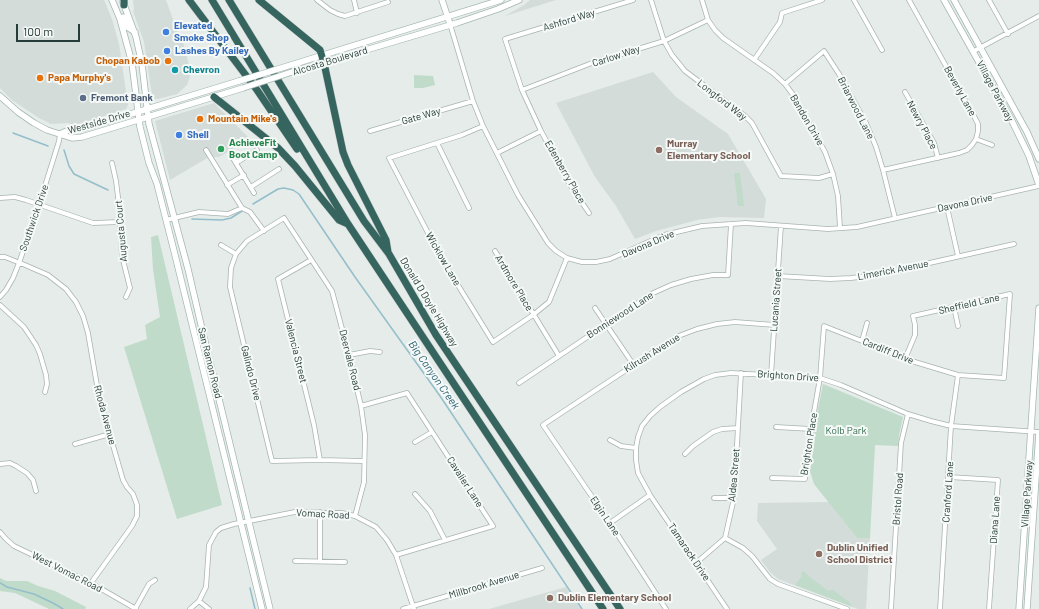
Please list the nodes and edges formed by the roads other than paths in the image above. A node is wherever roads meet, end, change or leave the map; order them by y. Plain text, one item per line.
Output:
1 (112, 0) edge
2 (189, 0) edge
3 (212, 0) edge
4 (229, 0) edge
5 (258, 0) edge
6 (317, 0) edge
7 (354, 0) edge
8 (442, 0) edge
9 (501, 0) edge
10 (519, 0) edge
11 (633, 0) edge
12 (651, 0) edge
13 (702, 0) edge
14 (822, 0) edge
15 (854, 0) edge
16 (909, 0) edge
17 (944, 0) edge
18 (954, 0) edge
19 (989, 0) edge
20 (123, 2) edge
21 (388, 2) dead end
22 (116, 8) junction
23 (357, 13) junction
24 (447, 16) junction
25 (1039, 16) edge
26 (708, 20) junction
27 (450, 24) junction
28 (135, 32) junction
29 (1008, 34) junction
30 (505, 39) joint
31 (664, 41) junction
32 (980, 47) junction
33 (882, 50) dead end
34 (974, 51) junction
35 (322, 55) junction
36 (754, 60) junction
37 (324, 62) junction
38 (785, 84) junction
39 (522, 90) junction
40 (905, 92) dead end
41 (0, 96) edge
42 (214, 97) junction
43 (473, 101) junction
44 (147, 109) junction
45 (138, 112) junction
46 (148, 117) junction
47 (139, 119) junction
48 (483, 126) junction
49 (370, 131) dead end
50 (541, 131) junction
51 (60, 134) junction
52 (976, 139) junction
53 (437, 143) junction
54 (992, 145) dead end
55 (206, 150) dead end
56 (257, 150) dead end
57 (497, 154) junction
58 (231, 155) dead end
59 (938, 158) junction
60 (1039, 159) edge
61 (112, 163) dead end
62 (236, 163) junction
63 (279, 169) dead end
64 (883, 170) junction
65 (833, 174) junction
66 (244, 176) junction
67 (324, 184) junction
68 (227, 185) junction
69 (1039, 186) edge
70 (251, 187) junction
71 (254, 193) dead end
72 (0, 198) edge
73 (39, 205) junction
74 (947, 207) junction
75 (242, 208) junction
76 (469, 208) dead end
77 (589, 213) dead end
78 (175, 218) junction
79 (284, 218) joint
80 (895, 218) junction
81 (166, 220) junction
82 (120, 222) junction
83 (348, 224) junction
84 (731, 224) junction
85 (781, 226) junction
86 (840, 228) junction
87 (264, 231) junction
88 (1014, 244) dead end
89 (221, 245) dead end
90 (495, 251) dead end
91 (236, 254) junction
92 (389, 254) junction
93 (958, 256) junction
94 (0, 257) edge
95 (567, 258) junction
96 (311, 260) junction
97 (19, 263) junction
98 (778, 276) junction
99 (126, 297) dead end
100 (0, 298) edge
101 (0, 305) edge
102 (954, 307) junction
103 (595, 308) dead end
104 (1039, 308) edge
105 (533, 315) junction
106 (867, 323) dead end
107 (605, 324) junction
108 (775, 325) junction
109 (958, 326) dead end
110 (862, 341) junction
111 (380, 352) dead end
112 (349, 354) junction
113 (559, 356) junction
114 (905, 359) junction
115 (633, 364) junction
116 (741, 373) junction
117 (770, 375) junction
118 (958, 375) junction
119 (820, 378) junction
120 (1004, 378) joint
121 (519, 384) dead end
122 (45, 392) dead end
123 (361, 406) junction
124 (908, 414) junction
125 (543, 425) joint
126 (951, 426) junction
127 (776, 427) dead end
128 (738, 428) junction
129 (810, 429) junction
130 (432, 432) junction
131 (1031, 432) junction
132 (1039, 432) edge
133 (110, 434) junction
134 (610, 440) dead end
135 (415, 442) dead end
136 (75, 444) dead end
137 (636, 448) junction
138 (685, 454) dead end
139 (320, 460) junction
140 (364, 461) junction
141 (0, 464) edge
142 (949, 477) junction
143 (772, 478) dead end
144 (36, 491) dead end
145 (415, 494) dead end
146 (650, 495) junction
147 (714, 498) dead end
148 (734, 498) junction
149 (320, 512) junction
150 (355, 516) junction
151 (249, 520) junction
152 (241, 522) junction
153 (610, 523) junction
154 (0, 532) edge
155 (725, 538) junction
156 (445, 540) junction
157 (396, 555) junction
158 (295, 561) dead end
159 (320, 561) junction
160 (345, 562) dead end
161 (696, 563) junction
162 (542, 568) dead end
163 (155, 580) dead end
164 (91, 583) junction
165 (199, 601) junction
166 (413, 608) edge
167 (135, 609) edge
168 (190, 609) edge
169 (209, 609) edge
170 (262, 609) edge
171 (270, 609) edge
172 (403, 609) edge
173 (603, 609) edge
174 (620, 609) edge
175 (666, 609) edge
176 (727, 609) edge
177 (847, 609) edge
178 (891, 609) edge
179 (940, 609) edge
180 (989, 609) edge
181 (1019, 609) edge
182 (1027, 609) edge

1 - 22 main road
2 - 67 highway
3 - 67 highway
4 - 92 highway, Donald D Doyle Highway
5 - 35 highway
6 - 23 street
7 - 23 street
8 - 24 main road, Davona Drive
9 - 24 main road, Alcosta Boulevard
10 - 27 main road, Alcosta Boulevard
11 - 30 street, Ashford Way
12 - 31 street, Longford Way
13 - 26 street, Bandon Drive
14 - 36 street
15 - 33 street
16 - 52 street, Beverly Lane
17 - 34 main road, Village Parkway
18 - 32 main road, Village Parkway
19 - 29 street
20 - 28 main road, San Ramon Road
21 - 23 street
22 - 28 main road
22 - 45 main road, San Ramon Road
24 - 27 main road, Davona Drive
24 - 35 main road, Alcosta Boulevard
25 - 29 street
26 - 31 street, Carlow Way
26 - 36 street, Bandon Drive
27 - 37 main road, Alcosta Boulevard
27 - 43 street, Davona Drive
28 - 44 main road, San Ramon Road
29 - 32 street
30 - 39 street, Edenberry Place
31 - 39 street, Carlow Way
31 - 65 street, Longford Way
32 - 34 street
32 - 60 main road, Village Parkway
34 - 69 main road, Village Parkway
35 - 37 highway
35 - 44 main road, Alcosta Boulevard, bridge
36 - 38 street, Bandon Drive
37 - 42 main road, Alcosta Boulevard, bridge
37 - 92 highway
38 - 64 street, Briarwood Lane
38 - 65 street, Bandon Drive
39 - 50 street, Edenberry Place
40 - 59 street, Newry Place
41 - 51 main road, Westside Drive
42 - 46 main road, Alcosta Boulevard
42 - 83 highway
43 - 48 street, Davona Drive
43 - 49 street, Gate Way
44 - 45 main road, Alcosta Boulevard
44 - 46 main road, San Ramon Road
45 - 47 main road, San Ramon Road
45 - 51 main road, Westside Drive
46 - 47 main road, Alcosta Boulevard
46 - 78 main road, San Ramon Road
47 - 51 main road, Westside Drive
47 - 81 main road, San Ramon Road
48 - 53 street, Wicklow Lane
48 - 57 street, Davona Drive
50 - 57 street
50 - 77 street, Edenberry Place
51 - 73 street, Southwick Drive
52 - 54 street
52 - 59 street
53 - 76 street
53 - 105 street, Wicklow Lane
55 - 68 street
56 - 62 street
57 - 95 street, Davona Drive
58 - 62 street
59 - 64 street
61 - 82 street, Augusta Court
62 - 66 street
63 - 70 street
64 - 80 street, Briarwood Lane
65 - 86 street, Bandon Drive
66 - 68 street
66 - 70 street
67 - 83 highway
68 - 75 street
69 - 74 street, Davona Drive
70 - 71 street
72 - 73 street
73 - 82 street
73 - 97 street, Southwick Drive
74 - 80 street, Davona Drive
74 - 93 street
75 - 78 street
75 - 87 street
78 - 81 street
78 - 151 main road, San Ramon Road
79 - 87 street, Galindo Drive
79 - 96 street, Deervale Road
80 - 86 street, Davona Drive
81 - 152 main road, San Ramon Road
82 - 99 street, Augusta Court
83 - 173 highway
84 - 85 street, Davona Drive
84 - 95 street, Davona Drive
84 - 107 street, Bonniewood Lane
85 - 86 street, Davona Drive
85 - 98 street, Lucania Street
87 - 91 street, Galindo Drive
88 - 93 street, Limerick Avenue
89 - 91 street
90 - 105 street, Ardmore Place
91 - 139 street, Galindo Drive
92 - 174 highway, Donald D Doyle Highway
93 - 98 street, Limerick Avenue
94 - 97 street, Rhoda Avenue
95 - 105 street, Wicklow Lane
96 - 112 street, Deervale Road
96 - 139 street, Valencia Street
97 - 100 street, Southwick Drive
97 - 133 street, Rhoda Avenue
98 - 108 street, Lucania Street
101 - 122 street
102 - 109 street
102 - 114 street, Sheffield Lane
102 - 120 street, Sheffield Lane
103 - 107 street
104 - 131 main road, Village Parkway
105 - 113 street, Ardmore Place
106 - 110 street
107 - 113 street, Bonniewood Lane
107 - 115 street
108 - 115 street, Kilrush Avenue
108 - 117 street, Lucania Street
110 - 114 street, Cardiff Drive
110 - 119 street, Cardiff Drive
111 - 112 street
112 - 123 street, Deervale Road
113 - 121 street, Bonniewood Lane
114 - 118 street, Cardiff Drive
115 - 125 street, Kilrush Avenue
116 - 117 street, Brighton Drive
116 - 128 street, Aldea Street
116 - 137 street, Brighton Drive
117 - 119 street, Brighton Drive
118 - 120 street, Cardiff Drive
118 - 126 street, Cranford Lane
119 - 124 street, Brighton Drive
119 - 129 street, Brighton Place
123 - 130 street, Cavalier Lane
123 - 140 street, Deervale Road
124 - 126 street, Brighton Drive
124 - 178 street, Bristol Road
125 - 153 street, Elgin Lane
126 - 131 street, Brighton Drive
126 - 142 street, Cranford Lane
127 - 129 street
128 - 138 street
128 - 148 street, Aldea Street
129 - 143 street, Brighton Place
130 - 135 street
130 - 156 street, Cavalier Lane
131 - 132 street, Brighton Drive
131 - 181 main road, Village Parkway
132 - 182 main road, Village Parkway
133 - 136 street
133 - 164 street, Rhoda Avenue
134 - 137 street
137 - 146 street, Brighton Drive
139 - 140 street, Galindo Drive
140 - 150 street, Deervale Road
141 - 144 street
142 - 179 street, Cranford Lane
142 - 180 street, Diana Lane
145 - 156 street
146 - 153 street
146 - 161 street, Tamarack Drive
147 - 148 street
148 - 155 street, Aldea Street
149 - 150 street, Vomac Road
149 - 151 street, Vomac Road
149 - 159 street
150 - 157 street, Vomac Road
151 - 152 street
151 - 171 main road, San Ramon Road
152 - 165 street
152 - 170 main road, San Ramon Road
153 - 175 street, Elgin Lane
154 - 164 street, West Vomac Road
155 - 161 street
155 - 177 street
156 - 157 street, Cavalier Lane
157 - 166 street, Vomac Road
158 - 159 street
159 - 160 street
161 - 176 street, Tamarack Drive
162 - 166 street, Millbrook Avenue
163 - 167 street
164 - 167 street, West Vomac Road
165 - 168 street
165 - 169 street
166 - 172 street, Millbrook Avenue

